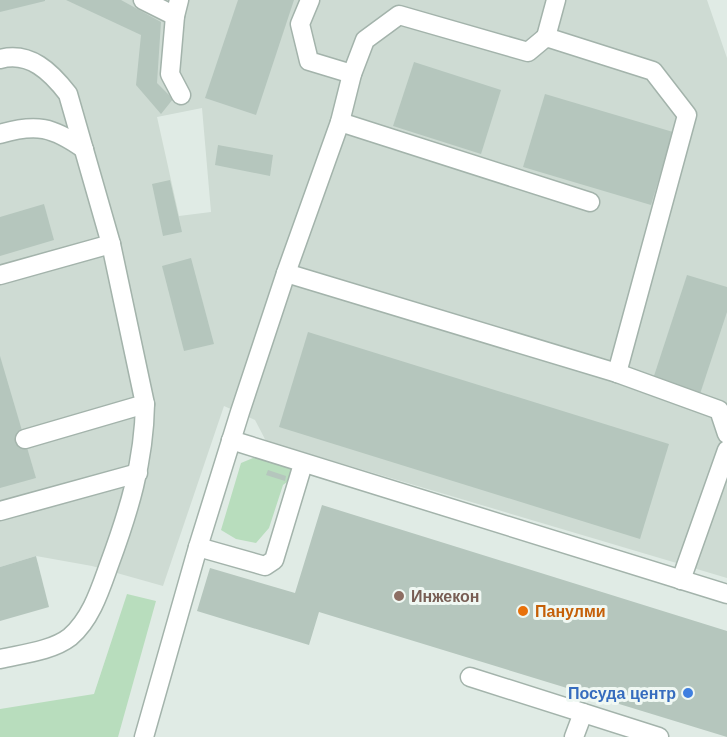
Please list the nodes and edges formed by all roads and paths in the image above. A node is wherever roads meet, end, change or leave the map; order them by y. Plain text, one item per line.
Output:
1 (143, 0) edge
2 (310, 0) edge
3 (556, 0) edge
4 (177, 8) edge
5 (546, 37) junction
6 (0, 59) edge
7 (352, 74) junction
8 (181, 95) dead end
9 (340, 122) junction
10 (0, 134) edge
11 (84, 149) junction
12 (590, 202) dead end
13 (111, 244) junction
14 (286, 273) junction
15 (0, 275) edge
16 (616, 373) junction
17 (145, 404) junction
18 (727, 434) edge
19 (25, 439) dead end
20 (231, 440) junction
21 (727, 450) edge
22 (303, 464) junction
23 (138, 473) junction
24 (0, 511) edge
25 (198, 547) junction
26 (681, 580) junction
27 (727, 594) edge
28 (0, 659) edge
29 (470, 677) dead end
30 (583, 713) junction
31 (144, 737) edge
32 (574, 737) edge
33 (659, 737) edge

1 - 4 lane
2 - 7 lane
3 - 5 lane
4 - 8 lane
5 - 7 lane
5 - 16 lane
6 - 11 lane
7 - 9 lane
9 - 12 lane
9 - 14 lane
10 - 11 lane
11 - 13 lane
13 - 15 lane
13 - 17 lane
14 - 16 lane
14 - 20 lane
16 - 18 lane
17 - 19 lane
17 - 23 lane
20 - 22 lane
20 - 25 lane
21 - 26 lane
22 - 25 lane
22 - 26 lane
23 - 24 lane
23 - 28 lane
25 - 31 lane
26 - 27 lane
29 - 30 lane
30 - 32 lane
30 - 33 lane

